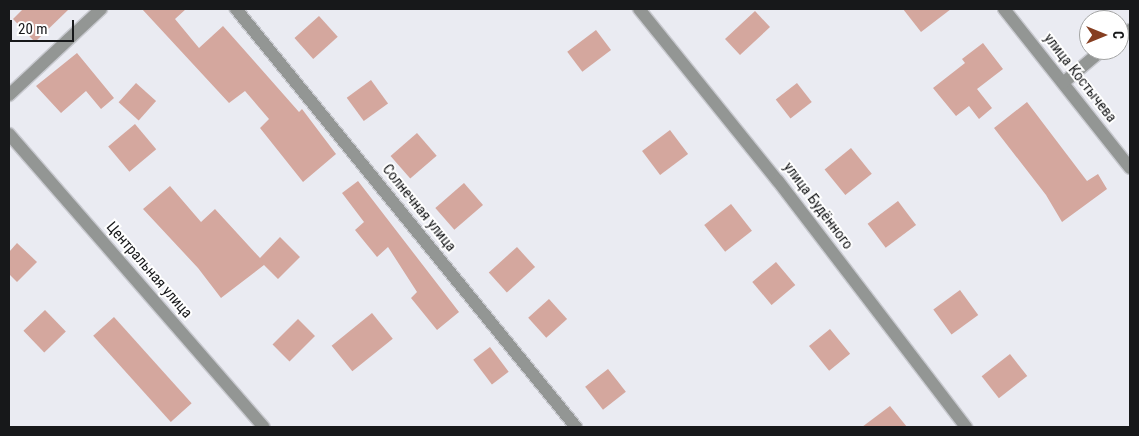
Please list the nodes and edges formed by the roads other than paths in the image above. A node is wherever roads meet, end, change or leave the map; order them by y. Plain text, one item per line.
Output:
1 (101, 9) edge
2 (236, 9) edge
3 (639, 9) edge
4 (1004, 9) edge
5 (1091, 60) edge
6 (1063, 84) junction
7 (9, 95) edge
8 (9, 134) edge
9 (1130, 168) edge
10 (264, 427) edge
11 (576, 427) edge
12 (966, 427) edge

1 - 7 street
2 - 11 street, Солнечная улица
3 - 12 street, улица Будённого
4 - 6 street, улица Костычева
5 - 6 street
6 - 9 street, улица Костычева
8 - 10 street, Центральная улица

